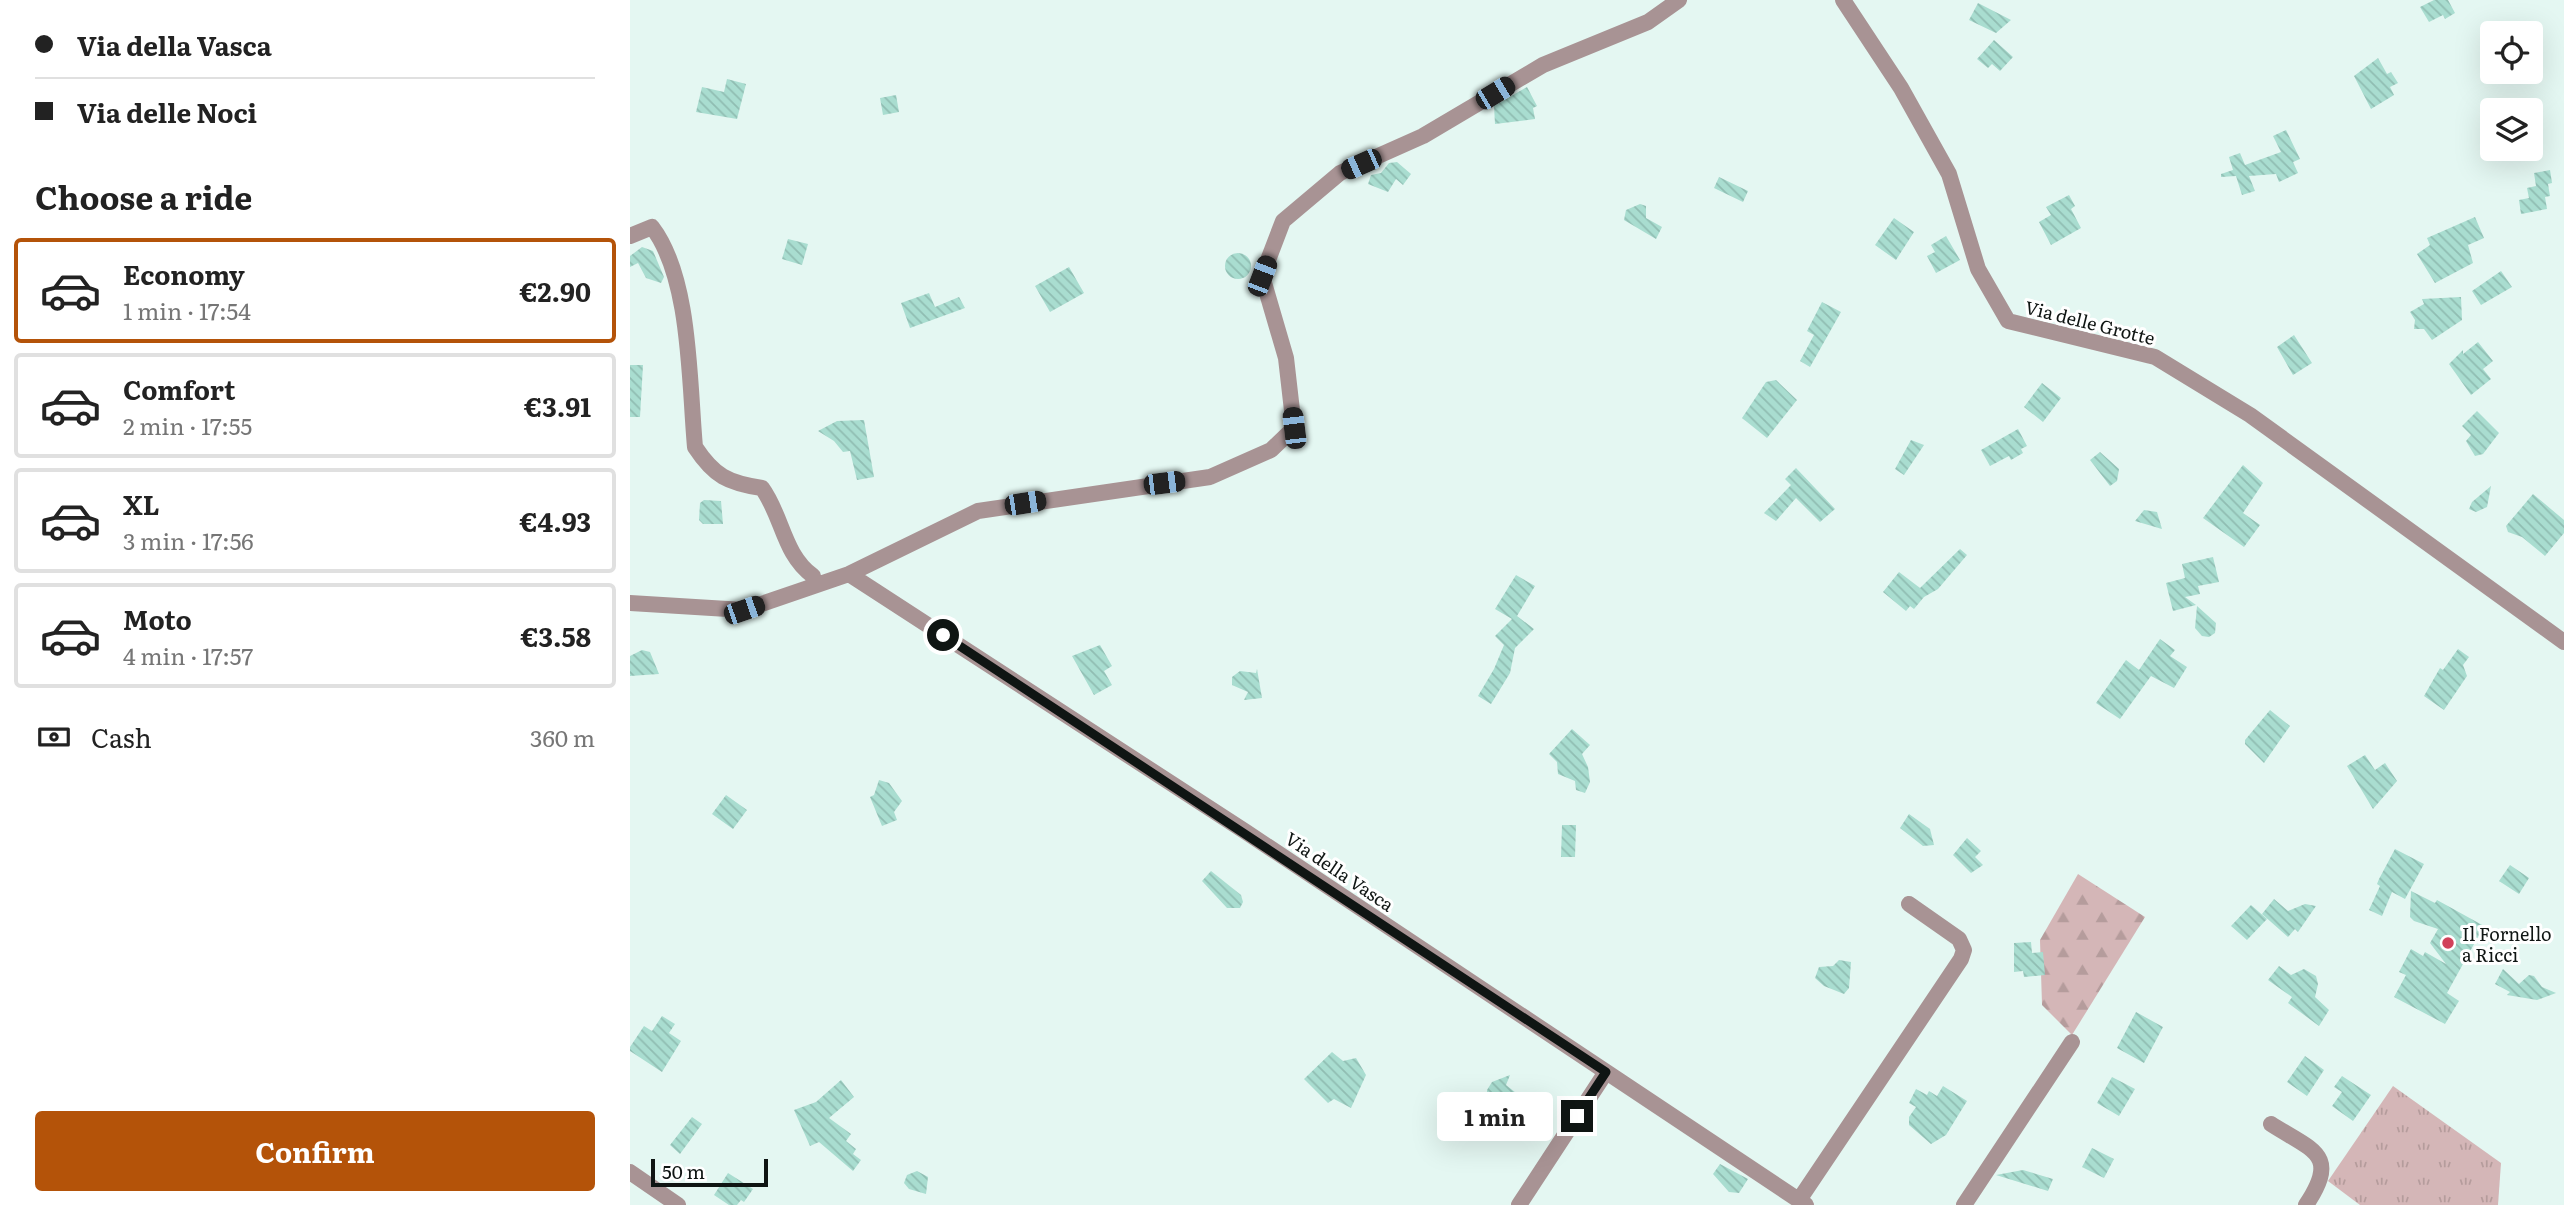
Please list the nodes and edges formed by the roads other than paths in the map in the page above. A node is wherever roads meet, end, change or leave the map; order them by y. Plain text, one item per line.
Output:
1 (1679, 0) edge
2 (1843, 0) edge
3 (630, 236) edge
4 (849, 574) junction
5 (814, 586) junction
6 (630, 603) edge
7 (2564, 642) edge
8 (1909, 904) dead end
9 (2072, 1042) dead end
10 (1606, 1072) junction
11 (2271, 1124) dead end
12 (630, 1172) edge
13 (1802, 1203) edge
14 (678, 1205) edge
15 (1519, 1205) edge
16 (1964, 1205) edge
17 (2306, 1205) edge

1 - 4 street
2 - 7 street, Via delle Grotte
3 - 5 street
4 - 5 street
4 - 10 street, Via della Vasca
5 - 6 street
8 - 13 street
9 - 16 street
10 - 13 street, Via della Vasca
10 - 15 street
11 - 17 street
12 - 14 street

